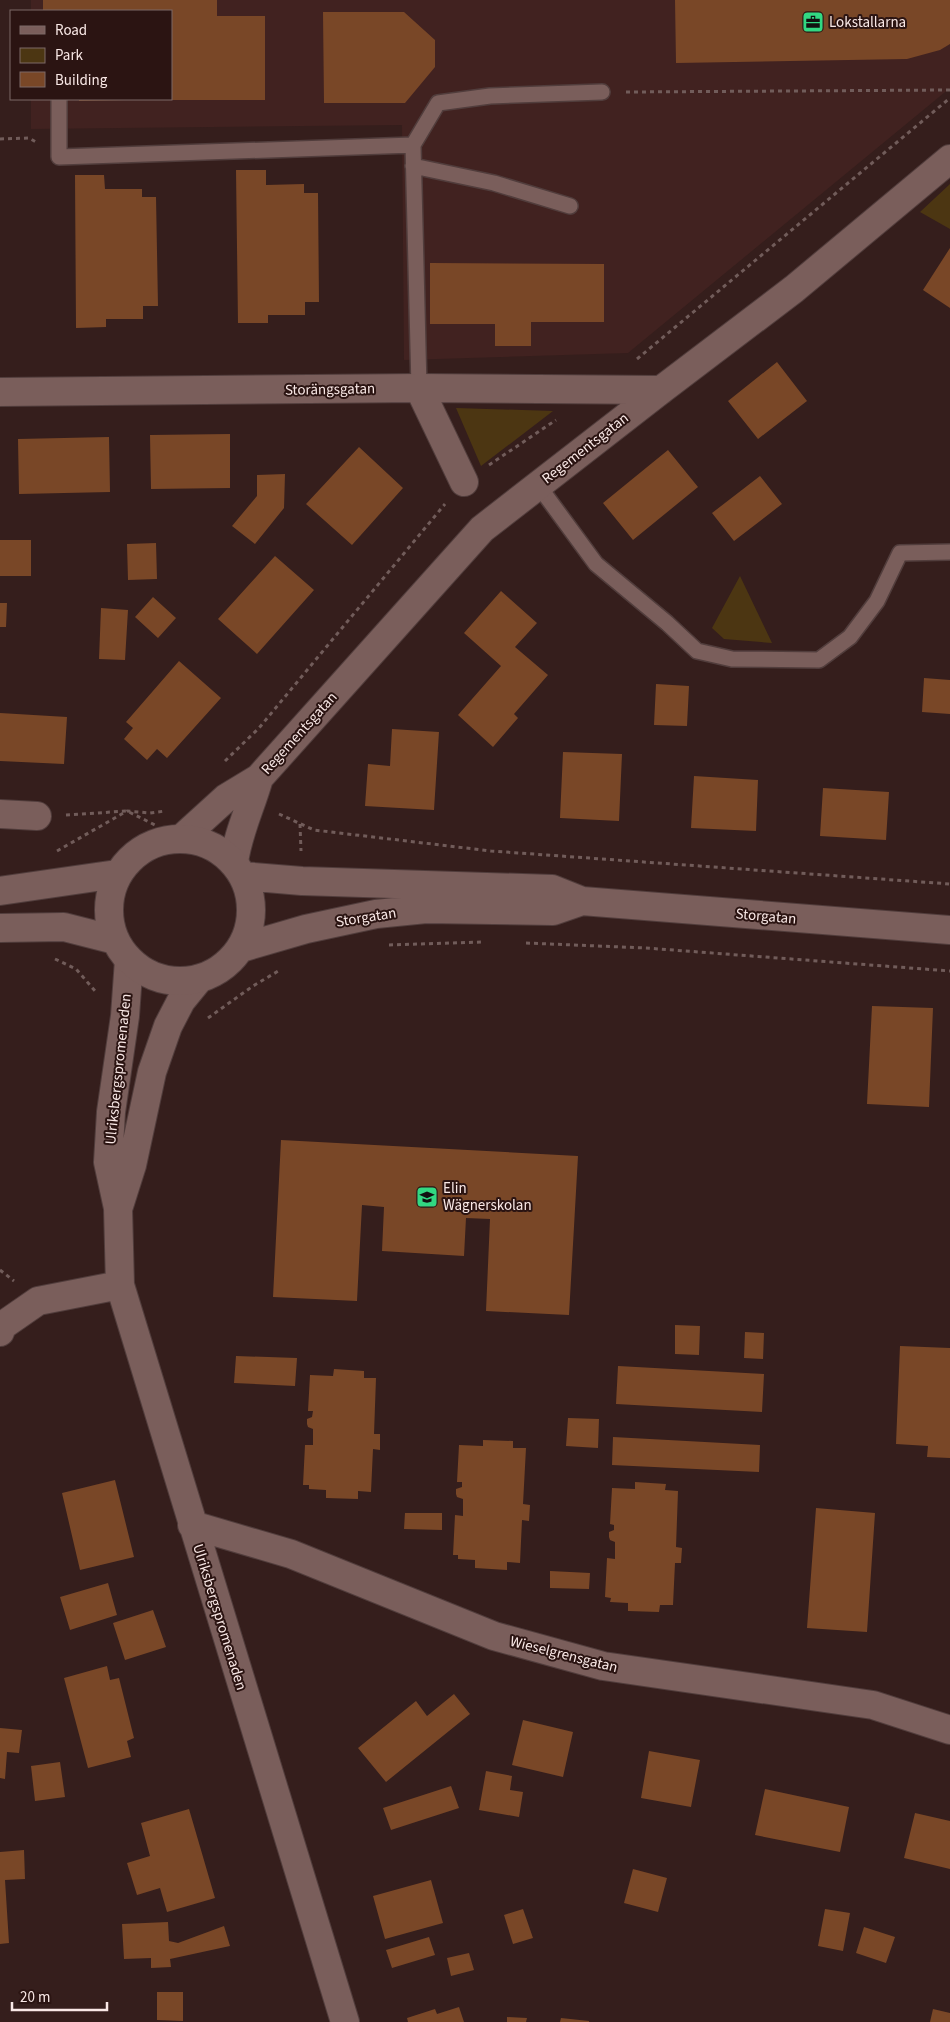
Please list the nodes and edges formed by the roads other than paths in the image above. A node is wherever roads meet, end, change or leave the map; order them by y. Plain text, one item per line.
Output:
1 (602, 92) road end
2 (59, 100) edge
3 (412, 145) junction
4 (950, 159) edge
5 (413, 166) junction
6 (570, 206) dead end
7 (419, 388) junction
8 (661, 390) junction
9 (0, 392) edge
10 (464, 482) dead end
11 (538, 485) junction
12 (950, 552) edge
13 (259, 778) junction
14 (0, 814) edge
15 (37, 816) road end
16 (182, 838) junction
17 (239, 869) junction
18 (117, 874) junction
19 (0, 891) edge
20 (582, 901) junction
21 (0, 928) edge
22 (950, 930) edge
23 (241, 948) junction
24 (122, 950) junction
25 (199, 979) junction
26 (118, 1208) junction
27 (120, 1285) junction
28 (0, 1332) edge
29 (192, 1525) junction
30 (950, 1730) edge
31 (345, 2022) edge

1 - 3 lane
2 - 3 lane
3 - 5 lane
4 - 8 street, Regementsgatan
5 - 6 lane
5 - 7 lane
7 - 8 street, Storängsgatan
7 - 9 street, Storängsgatan
7 - 10 street
8 - 11 street, Regementsgatan
11 - 12 lane
11 - 13 street, Regementsgatan
13 - 16 street, Regementsgatan
13 - 17 street, Regementsgatan
14 - 15 street
16 - 17 street
16 - 18 street
17 - 20 street, Storgatan
17 - 23 street
18 - 19 street
18 - 24 street
20 - 22 street, Storgatan
20 - 23 street, Storgatan
21 - 24 street
23 - 25 street
24 - 25 street
24 - 26 street, Ulriksbergspromenaden
25 - 26 street, Ulriksbergspromenaden
26 - 27 street, Ulriksbergspromenaden
27 - 28 street
27 - 29 street, Ulriksbergspromenaden
29 - 30 street, Wieselgrensgatan
29 - 31 street, Ulriksbergspromenaden

